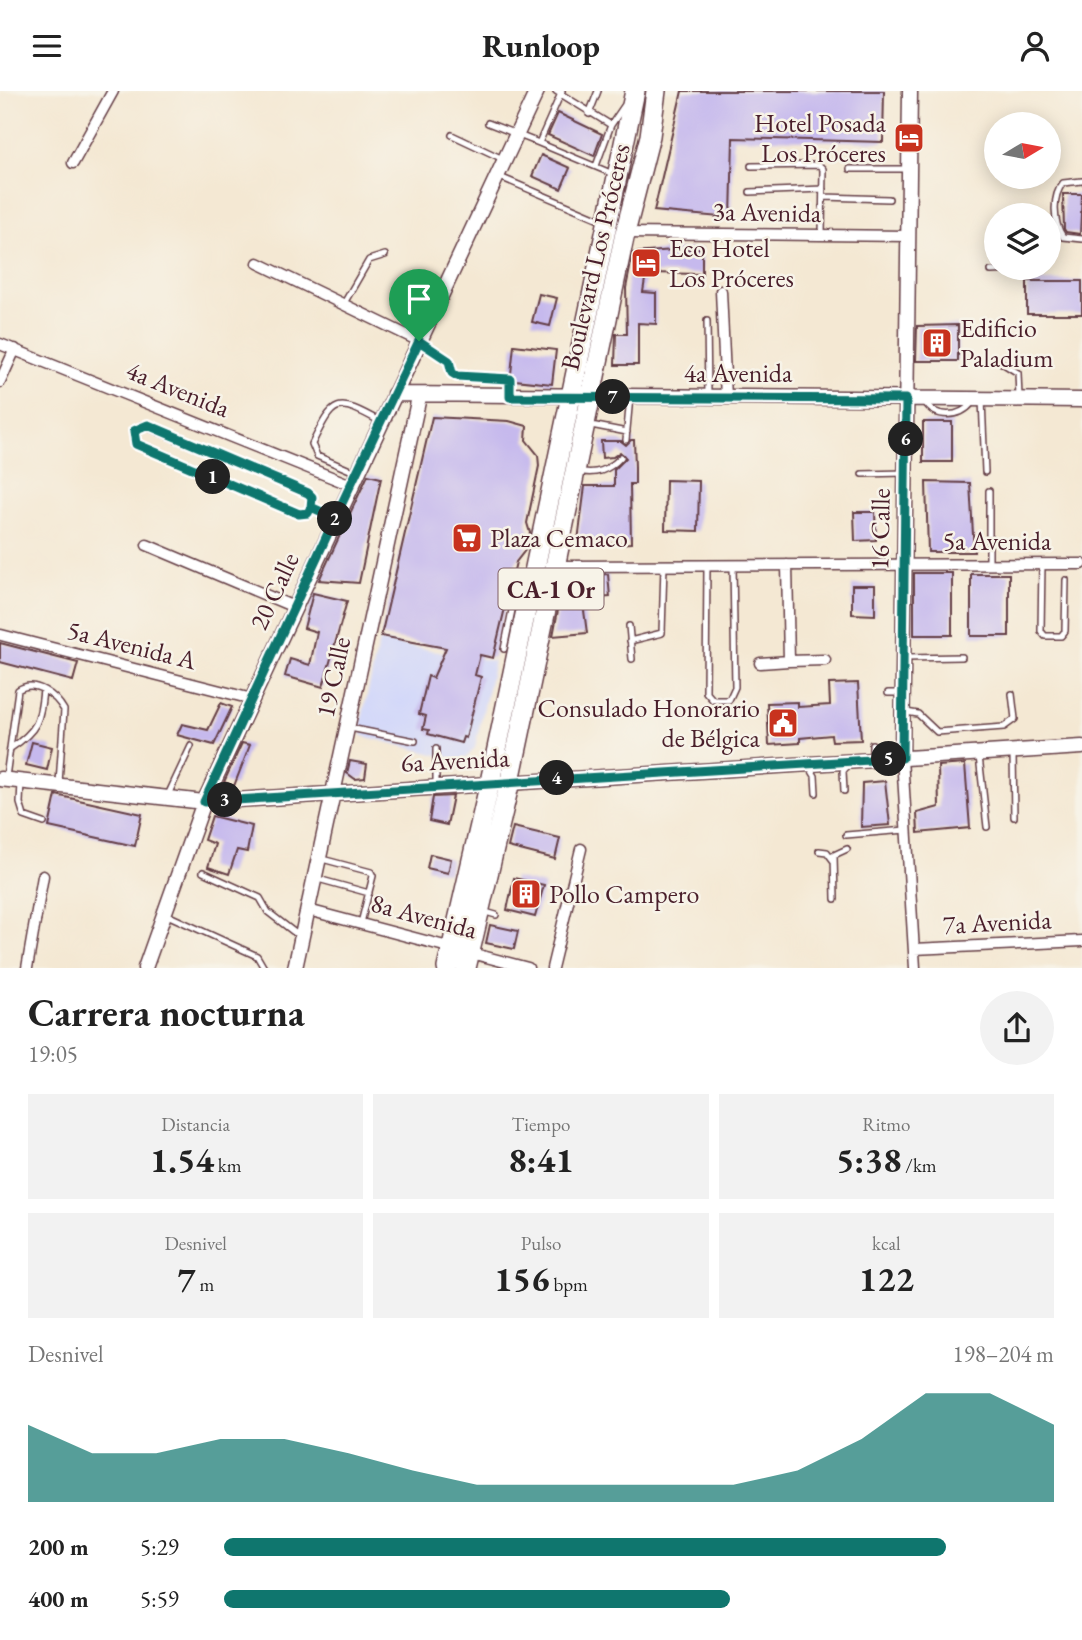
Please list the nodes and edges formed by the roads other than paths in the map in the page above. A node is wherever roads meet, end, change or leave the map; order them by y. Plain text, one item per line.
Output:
1 (113, 91) edge
2 (537, 91) edge
3 (598, 91) edge
4 (635, 91) edge
5 (656, 91) edge
6 (662, 91) edge
7 (909, 91) edge
8 (559, 92) edge
9 (589, 114) junction
10 (488, 123) dead end
11 (611, 125) junction
12 (516, 134) junction
13 (452, 135) dead end
14 (650, 136) junction
15 (538, 143) junction
16 (505, 160) junction
17 (73, 163) dead end
18 (596, 166) junction
19 (751, 166) dead end
20 (850, 169) dead end
21 (909, 169) junction
22 (497, 176) junction
23 (617, 177) junction
24 (1082, 181) edge
25 (823, 189) junction
26 (750, 192) dead end
27 (824, 197) junction
28 (889, 199) dead end
29 (607, 222) junction
30 (625, 233) junction
31 (822, 235) junction
32 (908, 236) junction
33 (1082, 239) edge
34 (385, 255) dead end
35 (258, 263) dead end
36 (721, 291) dead end
37 (343, 305) junction
38 (707, 321) dead end
39 (419, 341) junction
40 (0, 344) edge
41 (15, 349) junction
42 (994, 358) dead end
43 (0, 382) edge
44 (394, 394) junction
45 (419, 397) junction
46 (510, 397) junction
47 (569, 397) junction
48 (589, 397) junction
49 (630, 397) junction
50 (708, 398) junction
51 (726, 398) junction
52 (906, 399) junction
53 (978, 399) junction
54 (1020, 400) junction
55 (1082, 400) edge
56 (381, 422) junction
57 (584, 424) junction
58 (627, 432) junction
59 (626, 440) dead end
60 (621, 457) dead end
61 (575, 471) junction
62 (985, 471) dead end
63 (905, 473) junction
64 (862, 474) dead end
65 (348, 479) junction
66 (989, 491) dead end
67 (311, 507) junction
68 (335, 518) junction
69 (147, 545) dead end
70 (536, 564) junction
71 (904, 564) junction
72 (989, 564) junction
73 (1042, 564) junction
74 (1082, 564) edge
75 (664, 565) junction
76 (707, 565) junction
77 (733, 565) junction
78 (787, 565) junction
79 (556, 566) junction
80 (1066, 580) dead end
81 (294, 607) junction
82 (629, 626) dead end
83 (1, 635) edge
84 (630, 641) junction
85 (503, 649) dead end
86 (962, 657) dead end
87 (632, 659) dead end
88 (903, 659) junction
89 (825, 660) dead end
90 (789, 661) junction
91 (760, 663) dead end
92 (43, 690) junction
93 (1012, 695) dead end
94 (251, 699) junction
95 (902, 711) junction
96 (347, 727) junction
97 (415, 741) dead end
98 (872, 744) dead end
99 (191, 746) dead end
100 (1082, 747) edge
101 (11, 748) junction
102 (436, 749) dead end
103 (1013, 751) junction
104 (979, 753) junction
105 (902, 758) junction
106 (872, 760) junction
107 (851, 761) junction
108 (807, 764) junction
109 (3, 780) edge
110 (500, 781) junction
111 (21, 782) junction
112 (58, 786) junction
113 (436, 786) junction
114 (844, 791) dead end
115 (333, 792) junction
116 (816, 793) dead end
117 (167, 798) junction
118 (204, 802) junction
119 (1014, 817) dead end
120 (44, 823) dead end
121 (987, 827) dead end
122 (906, 830) junction
123 (846, 835) dead end
124 (581, 849) dead end
125 (847, 849) dead end
126 (819, 851) dead end
127 (319, 858) junction
128 (833, 860) junction
129 (204, 872) dead end
130 (43, 876) dead end
131 (314, 878) junction
132 (369, 893) junction
133 (835, 899) dead end
134 (308, 909) junction
135 (165, 913) junction
136 (361, 923) junction
137 (302, 938) junction
138 (1082, 941) edge
139 (914, 949) junction
140 (463, 956) edge
141 (27, 968) edge
142 (145, 968) edge
143 (264, 968) edge
144 (295, 968) edge
145 (447, 968) edge
146 (528, 968) edge
147 (552, 968) edge
148 (915, 968) edge

1 - 17 street
2 - 12 street, 20 Calle
3 - 9 lane
4 - 11 lane
4 - 23 highway, Boulevard Los Próceres / CA-1 Or
5 - 14 highway, Boulevard Los Próceres / CA-1 Or
6 - 14 highway
7 - 21 street, 16 Calle
8 - 9 lane
8 - 15 lane
9 - 11 lane
10 - 12 lane
11 - 18 lane
12 - 15 lane
12 - 16 street, 20 Calle
13 - 16 lane
14 - 30 highway, Boulevard Los Próceres / CA-1 Or
15 - 18 lane
16 - 22 street, 20 Calle
18 - 23 lane
19 - 25 lane
20 - 21 lane
21 - 32 street, 16 Calle
22 - 29 lane
22 - 39 street, 20 Calle
23 - 29 highway, Boulevard Los Próceres / CA-1 Or
24 - 33 lane
25 - 26 lane
25 - 27 lane
27 - 28 lane
27 - 31 lane
29 - 47 highway, Boulevard Los Próceres / CA-1 Or
30 - 31 street, 3a Avenida
30 - 48 highway, Boulevard Los Próceres / CA-1 Or
31 - 32 street, 3a Avenida
32 - 52 street, 16 Calle
34 - 37 lane
35 - 37 street
36 - 51 street
37 - 39 street
38 - 50 lane
39 - 44 street, 20 Calle
39 - 46 lane
40 - 41 street, 4a Avenida
41 - 43 street
41 - 65 street, 4a Avenida
42 - 54 lane
44 - 45 street, 4a Avenida
44 - 56 street, 20 Calle
45 - 46 street, 4a Avenida
45 - 96 street, 19 Calle
46 - 47 street, 4a Avenida
47 - 48 street, 4a Avenida
47 - 70 highway, Boulevard Los Próceres / CA-1 Or
48 - 49 street, 4a Avenida
48 - 57 highway, Boulevard Los Próceres / CA-1 Or
49 - 50 street, 4a Avenida
49 - 58 lane
50 - 51 street, 4a Avenida
51 - 52 street, 4a Avenida
52 - 53 street, 4a Avenida
52 - 63 street, 16 Calle
53 - 54 street, 4a Avenida
53 - 62 lane
54 - 55 street, 4a Avenida
56 - 65 street, 20 Calle
56 - 65 lane
57 - 58 lane
57 - 61 highway, Boulevard Los Próceres / CA-1 Or
58 - 59 lane
60 - 61 lane
61 - 79 highway, Boulevard Los Próceres / CA-1 Or
63 - 64 lane
63 - 71 street, 16 Calle
65 - 68 street, 20 Calle
66 - 72 lane
67 - 67 lane
67 - 68 lane
68 - 81 street, 20 Calle
69 - 81 street
70 - 85 lane
70 - 110 highway, Boulevard Los Próceres / CA-1 Or
71 - 72 street, 5a Avenida
71 - 78 street, 5a Avenida
71 - 88 street, 16 Calle
72 - 73 street, 5a Avenida
73 - 74 street, 5a Avenida
73 - 80 lane
75 - 76 street, 5a Avenida
75 - 79 street, 5a Avenida
75 - 84 lane
76 - 77 street, 5a Avenida
76 - 77 lane
77 - 78 street, 5a Avenida
78 - 90 street
79 - 110 highway, Boulevard Los Próceres / CA-1 Or
81 - 94 street, 20 Calle
82 - 84 lane
83 - 94 street, 5a Avenida A
84 - 87 lane
86 - 88 lane
88 - 95 street, 16 Calle
89 - 90 street
90 - 91 street
92 - 101 lane
92 - 101 lane
92 - 112 lane
93 - 95 lane
94 - 118 street, 20 Calle
95 - 105 street, 16 Calle
96 - 97 lane
96 - 115 street, 19 Calle
98 - 106 lane
99 - 117 lane
100 - 103 street, 6a Avenida
101 - 109 lane
102 - 113 lane
103 - 104 street, 6a Avenida
103 - 119 lane
104 - 105 street, 6a Avenida
104 - 121 lane
105 - 106 street, 6a Avenida
105 - 122 street, 16 Calle
106 - 107 street, 6a Avenida
107 - 108 street, 6a Avenida
107 - 114 lane
108 - 110 street, 6a Avenida
108 - 116 lane
109 - 111 street, 6a Avenida
110 - 113 street, 6a Avenida
110 - 140 highway, Boulevard Los Próceres / CA-1 Or
110 - 140 highway, Boulevard Los Próceres / CA-1 Or
111 - 112 street, 6a Avenida
111 - 120 lane
112 - 117 street, 6a Avenida
113 - 115 street, 6a Avenida
115 - 118 street, 6a Avenida
115 - 127 street, 19 Calle
117 - 118 street, 6a Avenida
118 - 135 street, 20 Calle
122 - 123 lane
122 - 139 street, 16 Calle
124 - 147 street
125 - 128 lane
126 - 128 lane
127 - 131 street, 19 Calle
127 - 132 lane
128 - 133 lane
129 - 137 lane
130 - 141 street
131 - 132 lane
131 - 134 street, 19 Calle
132 - 136 lane
134 - 136 street, 8a Avenida
134 - 137 street, 19 Calle
135 - 142 street, 20 Calle
135 - 143 lane
136 - 140 street, 8a Avenida
137 - 144 street, 19 Calle
138 - 139 street, 7a Avenida
139 - 148 street, 16 Calle
140 - 145 highway, Boulevard Los Próceres / CA-1 Or
140 - 146 street, 8a Avenida

